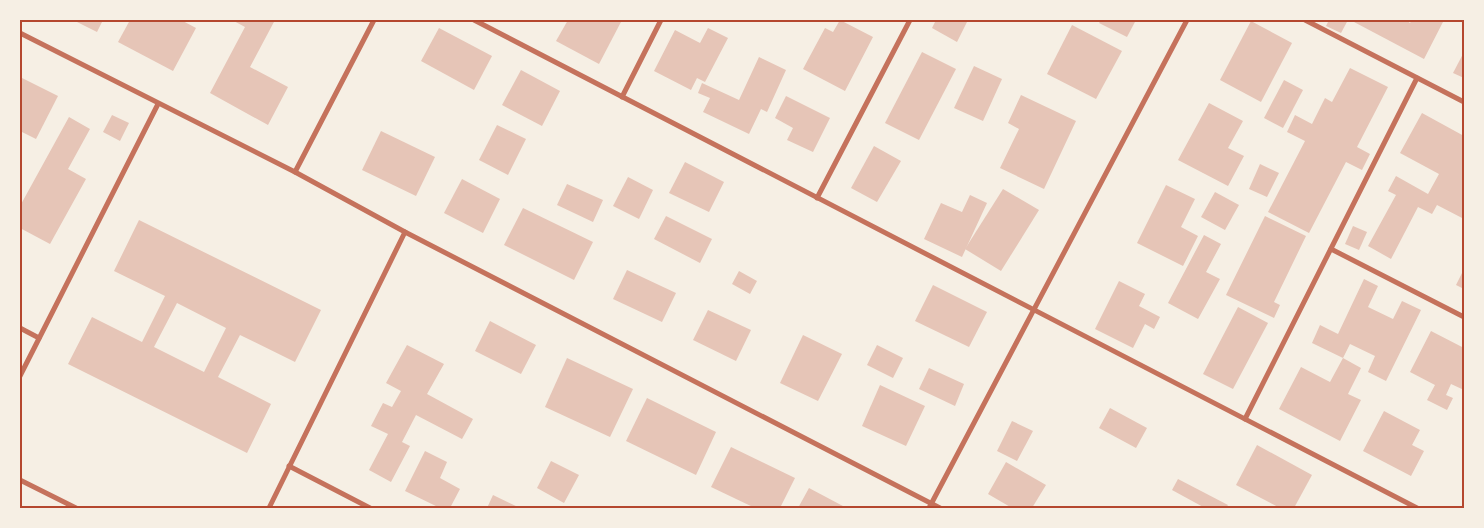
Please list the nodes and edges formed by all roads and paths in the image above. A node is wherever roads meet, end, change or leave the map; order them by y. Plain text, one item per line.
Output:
1 (374, 20) edge
2 (474, 20) edge
3 (661, 20) edge
4 (910, 20) edge
5 (1187, 20) edge
6 (1305, 20) edge
7 (20, 33) edge
8 (1417, 78) junction
9 (622, 97) junction
10 (1464, 102) edge
11 (158, 104) junction
12 (295, 172) junction
13 (817, 198) junction
14 (405, 232) junction
15 (1331, 249) junction
16 (1034, 310) junction
17 (1464, 317) edge
18 (20, 328) edge
19 (39, 338) junction
20 (20, 376) edge
21 (1245, 419) junction
22 (289, 466) junction
23 (20, 480) edge
24 (930, 506) edge
25 (76, 508) edge
26 (268, 508) edge
27 (370, 508) edge
28 (940, 508) edge
29 (1417, 508) edge

1 - 12 street
2 - 9 street
3 - 9 street
4 - 13 street
5 - 16 street
6 - 8 street
7 - 11 street
8 - 10 street
8 - 15 street
9 - 13 street
11 - 12 street
11 - 19 street
12 - 14 street
13 - 16 street
14 - 22 street
14 - 24 street
15 - 17 street
15 - 21 street
16 - 21 street
16 - 24 street
18 - 19 street
19 - 20 street
21 - 29 street
22 - 26 street
22 - 27 street
23 - 25 street
24 - 28 street

